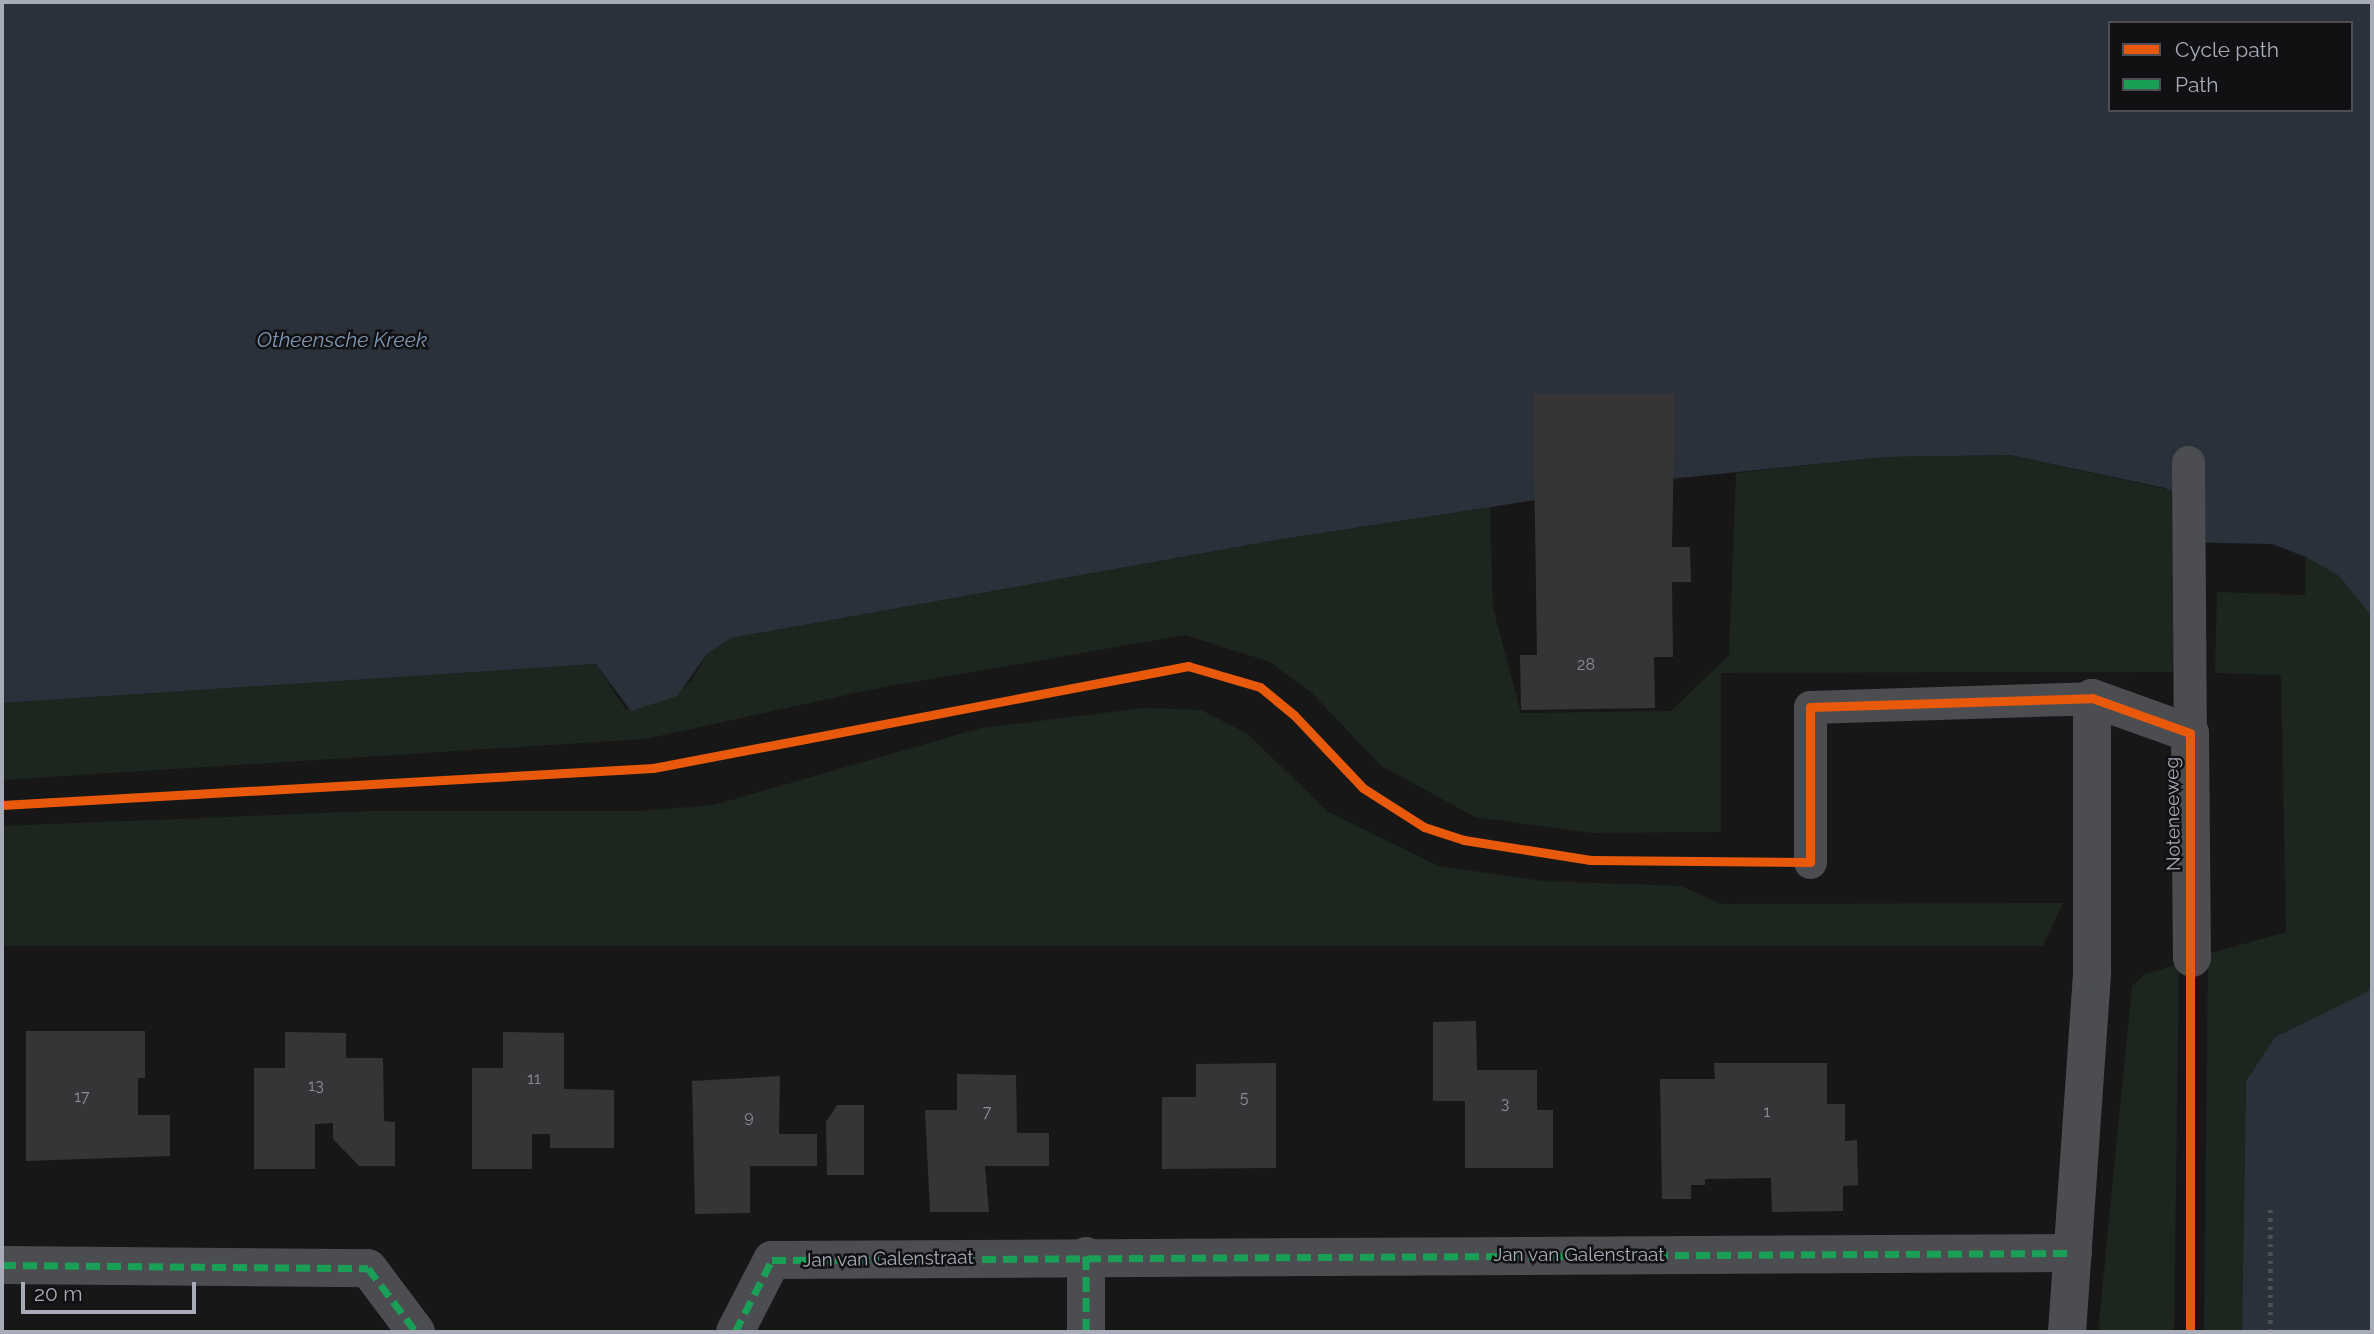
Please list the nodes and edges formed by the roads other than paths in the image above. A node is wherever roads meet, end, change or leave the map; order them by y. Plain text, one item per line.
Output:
1 (2188, 462) dead end
2 (2092, 698) junction
3 (2190, 733) junction
4 (1810, 862) dead end
5 (2192, 958) dead end
6 (2073, 1254) junction
7 (1086, 1256) junction
8 (2, 1265) edge
9 (416, 1332) edge
10 (735, 1332) edge
11 (1086, 1332) edge
12 (2067, 1332) edge

1 - 3 lane
2 - 3 street, Noteneeweg
2 - 4 lane
2 - 6 street
3 - 5 street, Noteneeweg
6 - 7 street, Jan van Galenstraat
6 - 12 street
7 - 10 street, Jan van Galenstraat
7 - 11 street
8 - 9 street

